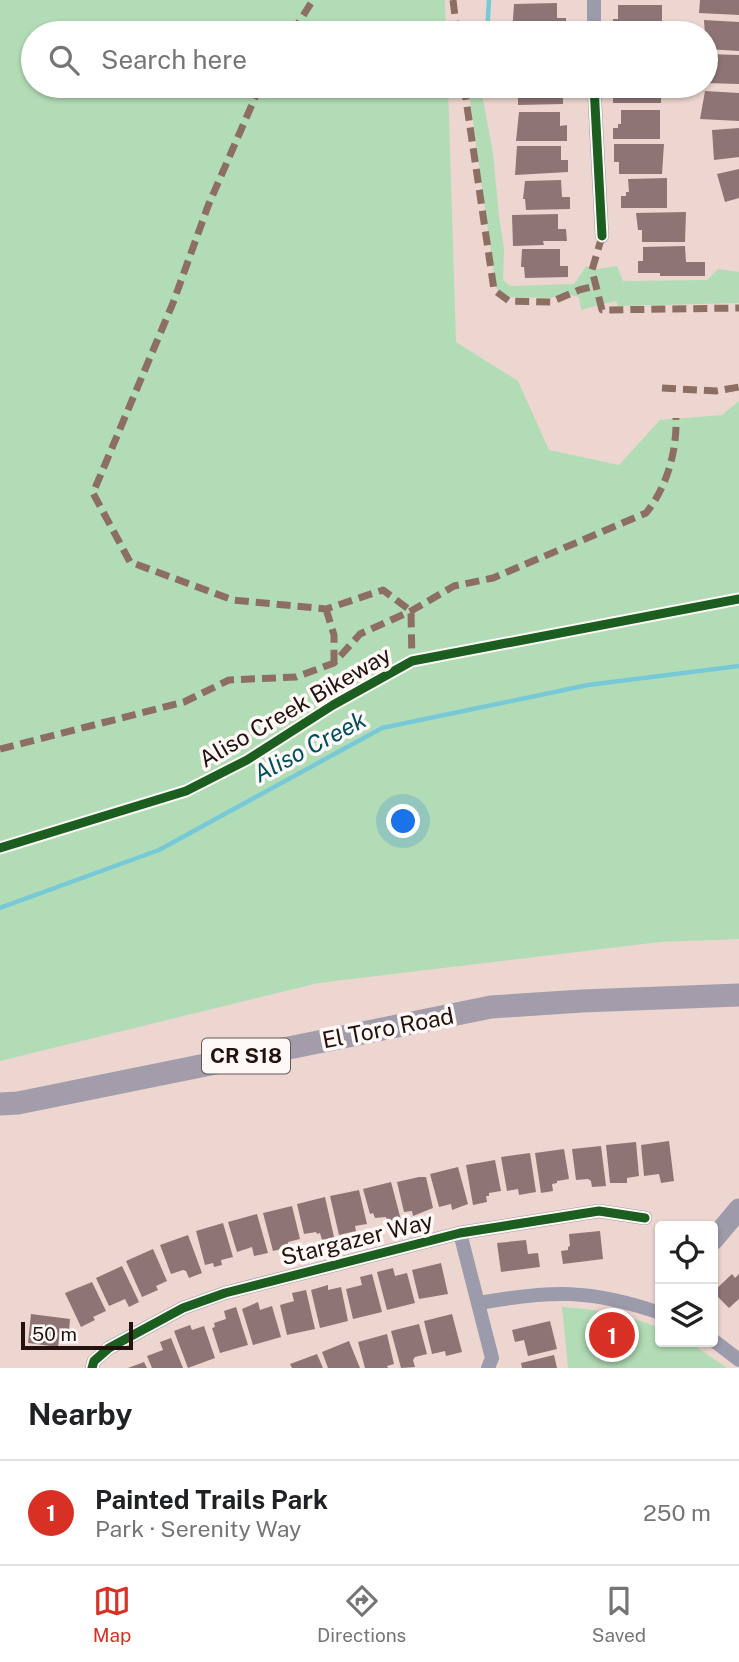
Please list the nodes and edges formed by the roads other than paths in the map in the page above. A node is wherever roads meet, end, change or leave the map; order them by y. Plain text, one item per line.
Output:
1 (594, 0) edge
2 (594, 21) edge
3 (595, 98) edge
4 (603, 236) dead end
5 (739, 995) edge
6 (0, 1104) edge
7 (739, 1209) edge
8 (645, 1218) dead end
9 (460, 1233) junction
10 (718, 1234) edge
11 (479, 1303) junction
12 (655, 1311) edge
13 (718, 1344) edge
14 (739, 1360) edge
15 (490, 1363) edge
16 (93, 1365) edge

1 - 2 street
3 - 4 street
5 - 6 main road, El Toro Road / CR S18
7 - 10 street
8 - 9 street, Stargazer Way
9 - 11 street
9 - 16 street, Stargazer Way
11 - 12 street
11 - 15 street
13 - 14 street

